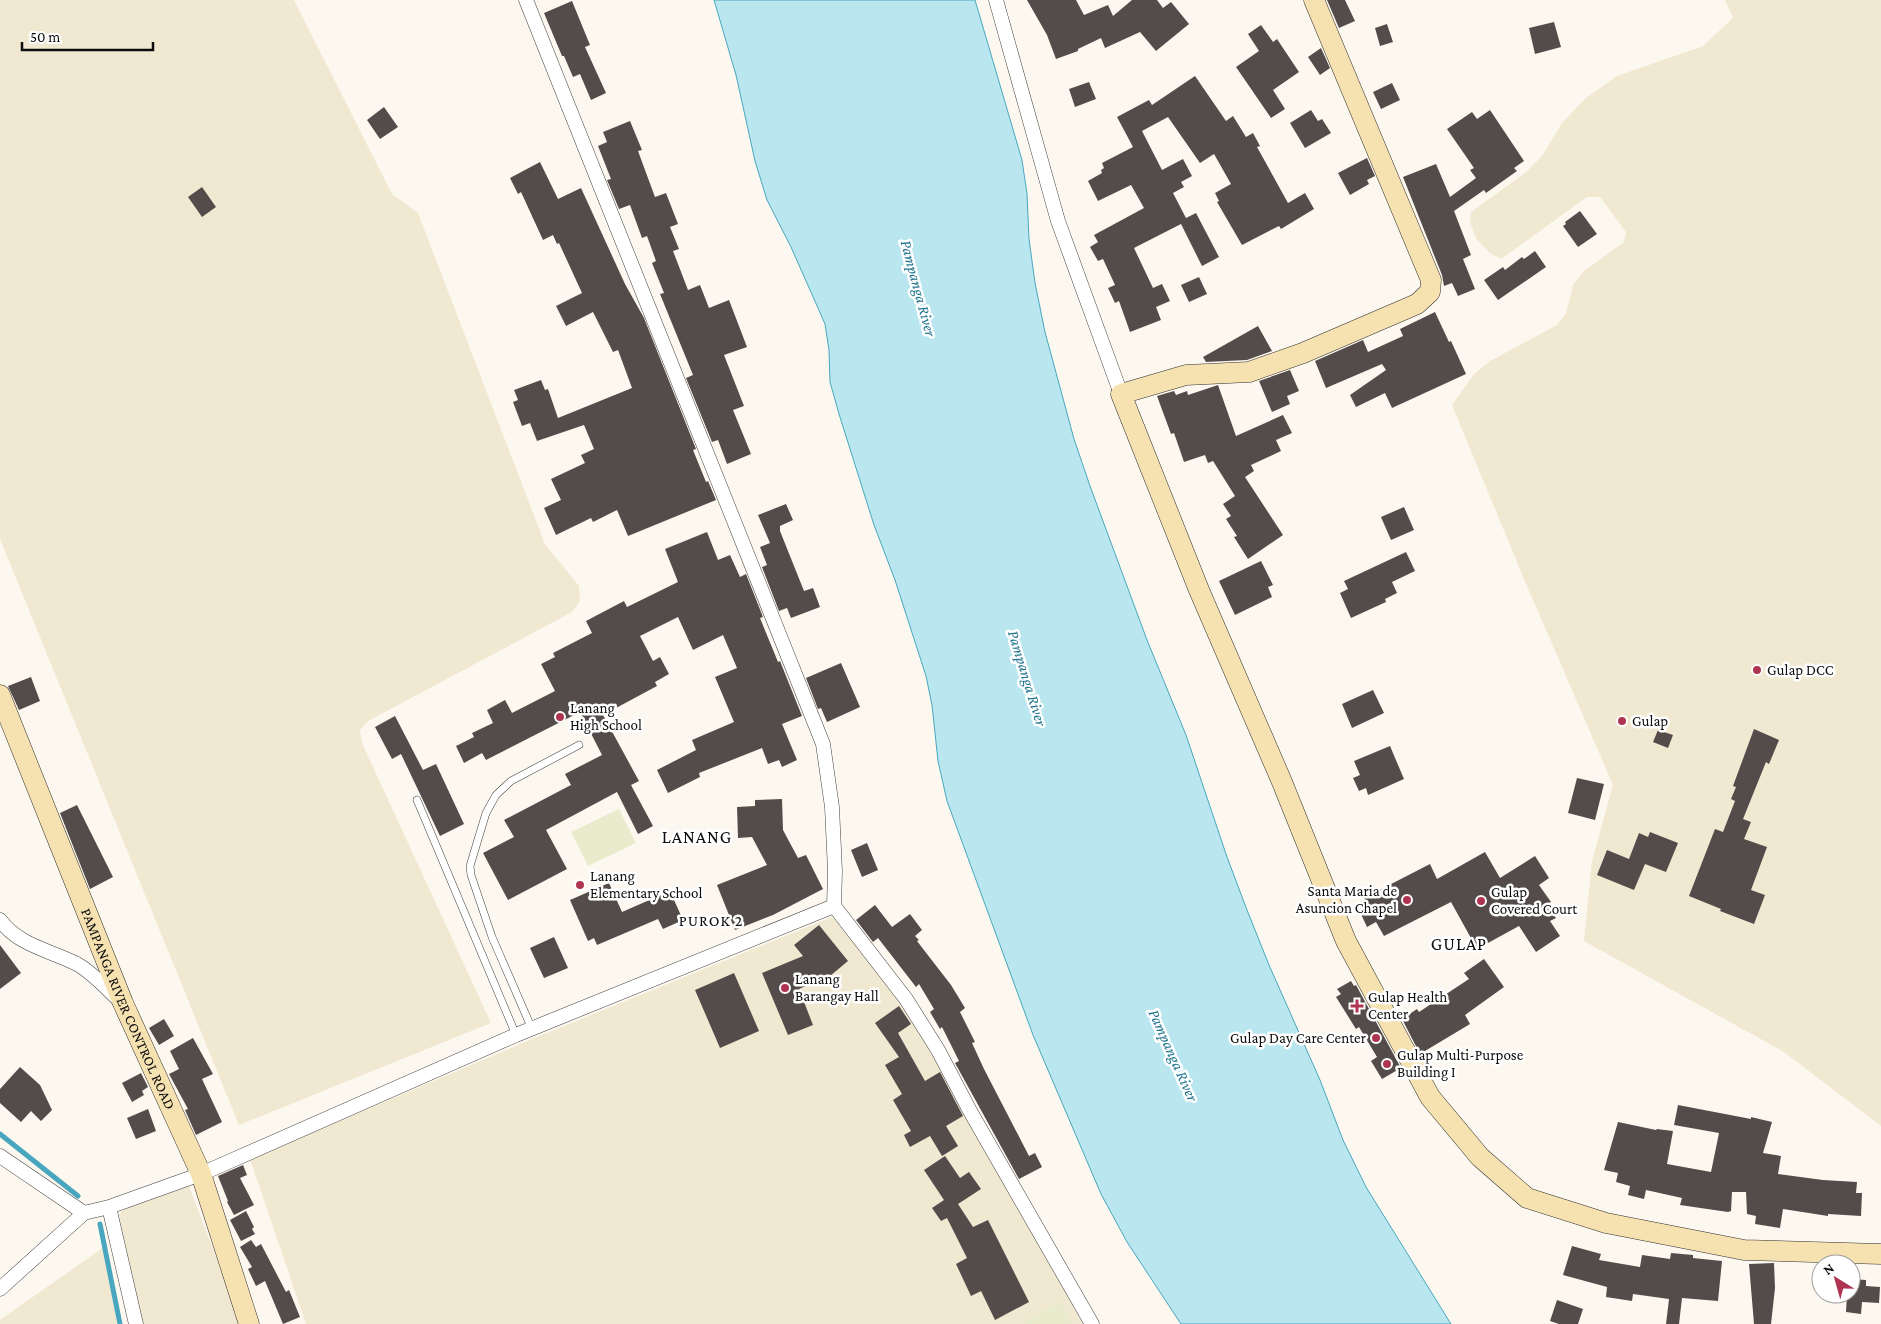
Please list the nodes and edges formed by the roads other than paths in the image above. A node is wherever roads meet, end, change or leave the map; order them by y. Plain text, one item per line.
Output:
1 (526, 0) edge
2 (996, 0) edge
3 (1314, 0) edge
4 (1121, 394) junction
5 (0, 695) edge
6 (579, 745) dead end
7 (417, 800) dead end
8 (834, 906) junction
9 (0, 920) edge
10 (123, 1004) junction
11 (532, 1029) junction
12 (516, 1035) junction
13 (0, 1156) edge
14 (201, 1174) junction
15 (109, 1206) junction
16 (84, 1214) junction
17 (1881, 1254) edge
18 (0, 1289) edge
19 (136, 1324) edge
20 (249, 1324) edge
21 (1092, 1324) edge

1 - 8 street
2 - 4 street
3 - 4 street
4 - 17 street
5 - 10 street, PAMPANGA RIVER CONTROL ROAD
6 - 11 lane
7 - 12 lane
8 - 11 street
8 - 21 street
9 - 10 street
10 - 14 street, PAMPANGA RIVER CONTROL ROAD
11 - 12 street
12 - 14 street
13 - 16 street
14 - 15 street
14 - 20 street, PAMPANGA RIVER CONTROL ROAD
15 - 16 street
15 - 19 street
16 - 18 street

